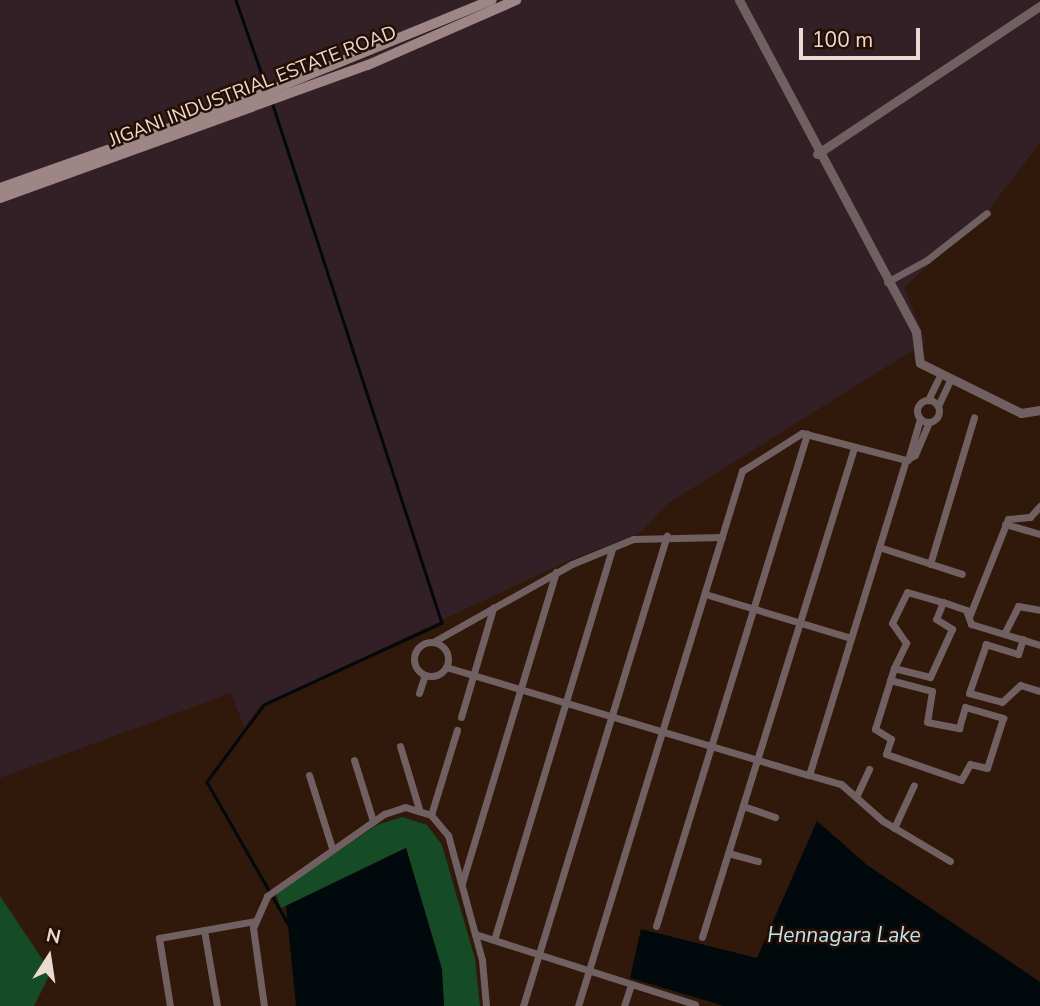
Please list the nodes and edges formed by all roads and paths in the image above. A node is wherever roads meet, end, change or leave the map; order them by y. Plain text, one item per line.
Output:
1 (492, 0) edge
2 (516, 0) edge
3 (739, 0) edge
4 (1040, 6) edge
5 (270, 97) junction
6 (817, 155) junction
7 (0, 188) edge
8 (0, 198) edge
9 (987, 213) dead end
10 (887, 282) junction
11 (941, 373) junction
12 (951, 378) junction
13 (928, 400) junction
14 (937, 406) junction
15 (1040, 410) edge
16 (974, 417) dead end
17 (920, 419) junction
18 (929, 422) junction
19 (807, 434) junction
20 (854, 448) junction
21 (907, 460) junction
22 (1040, 506) edge
23 (1005, 524) junction
24 (1040, 534) edge
25 (667, 536) junction
26 (722, 537) junction
27 (879, 547) junction
28 (612, 548) junction
29 (930, 564) junction
30 (556, 572) junction
31 (962, 575) dead end
32 (705, 594) junction
33 (943, 602) junction
34 (493, 607) junction
35 (753, 608) junction
36 (1040, 610) edge
37 (969, 617) junction
38 (800, 622) junction
39 (1004, 634) junction
40 (851, 638) junction
41 (1023, 639) junction
42 (433, 642) junction
43 (1040, 645) edge
44 (446, 667) junction
45 (894, 668) junction
46 (425, 674) junction
47 (473, 675) junction
48 (890, 680) junction
49 (521, 689) junction
50 (1040, 691) edge
51 (419, 693) dead end
52 (969, 693) junction
53 (565, 702) junction
54 (965, 707) junction
55 (461, 716) dead end
56 (457, 730) dead end
57 (662, 731) junction
58 (400, 746) dead end
59 (711, 746) junction
60 (757, 759) junction
61 (354, 760) dead end
62 (869, 769) dead end
63 (309, 775) dead end
64 (809, 775) junction
65 (914, 785) dead end
66 (856, 797) junction
67 (743, 806) junction
68 (419, 809) junction
69 (432, 814) junction
70 (775, 817) dead end
71 (373, 821) junction
72 (894, 828) junction
73 (332, 848) junction
74 (728, 853) junction
75 (758, 861) dead end
76 (950, 861) dead end
77 (461, 885) junction
78 (255, 921) junction
79 (656, 926) dead end
80 (204, 930) junction
81 (475, 934) junction
82 (702, 937) dead end
83 (494, 940) junction
84 (539, 954) junction
85 (589, 970) junction
86 (631, 984) junction
87 (670, 996) junction
88 (695, 1004) edge
89 (170, 1006) edge
90 (217, 1006) edge
91 (264, 1006) edge
92 (486, 1006) edge
93 (523, 1006) edge
94 (578, 1006) edge
95 (624, 1006) edge
96 (667, 1006) edge

1 - 5 main road, JIGANI INDUSTRIAL ESTATE ROAD
2 - 5 main road, JIGANI INDUSTRIAL ESTATE ROAD
3 - 6 street
4 - 6 street
5 - 7 main road, JIGANI INDUSTRIAL ESTATE ROAD
5 - 8 main road, JIGANI INDUSTRIAL ESTATE ROAD
6 - 10 street
9 - 10 street
10 - 11 street
11 - 12 street
11 - 13 street
12 - 14 street
12 - 15 street
13 - 14 street
13 - 17 street
14 - 18 street
16 - 29 street
17 - 18 street
17 - 21 street
18 - 21 street
19 - 20 street
19 - 26 street
19 - 35 street
20 - 21 street
20 - 38 street
21 - 27 street
22 - 23 street
23 - 24 street
23 - 37 street
25 - 26 street
25 - 28 street
25 - 84 street
26 - 32 street
27 - 29 street
27 - 40 street
28 - 30 street
28 - 53 street
29 - 31 street
30 - 34 street
30 - 49 street
32 - 35 street
32 - 57 street
33 - 37 street
33 - 45 street
33 - 45 street
34 - 42 street
34 - 47 street
35 - 38 street
35 - 59 street
36 - 39 street
37 - 39 street
38 - 40 street
38 - 60 street
39 - 41 street
40 - 64 street
41 - 43 street
41 - 52 street
42 - 44 street
42 - 46 street
44 - 46 street
44 - 47 street
45 - 48 street
46 - 51 street
47 - 49 street
47 - 55 street
48 - 54 street
48 - 54 street
49 - 53 street
49 - 77 street
50 - 52 street
52 - 54 street
53 - 57 street
53 - 83 street
56 - 69 street
57 - 59 street
57 - 85 street
58 - 68 street
59 - 60 street
59 - 79 street
60 - 64 street
60 - 67 street
61 - 71 street
62 - 66 street
63 - 73 street
64 - 66 street
65 - 72 street
66 - 72 street
67 - 70 street
67 - 74 street
68 - 69 street
68 - 71 street
69 - 77 street
71 - 73 street
72 - 76 street
73 - 78 street
74 - 75 street
74 - 82 street
77 - 81 street
78 - 80 street
78 - 91 street
80 - 89 street
80 - 90 street
81 - 83 street
81 - 92 street
83 - 84 street
84 - 85 street
84 - 93 street
85 - 86 street
85 - 94 street
86 - 87 street
86 - 95 street
87 - 88 street
87 - 96 street

